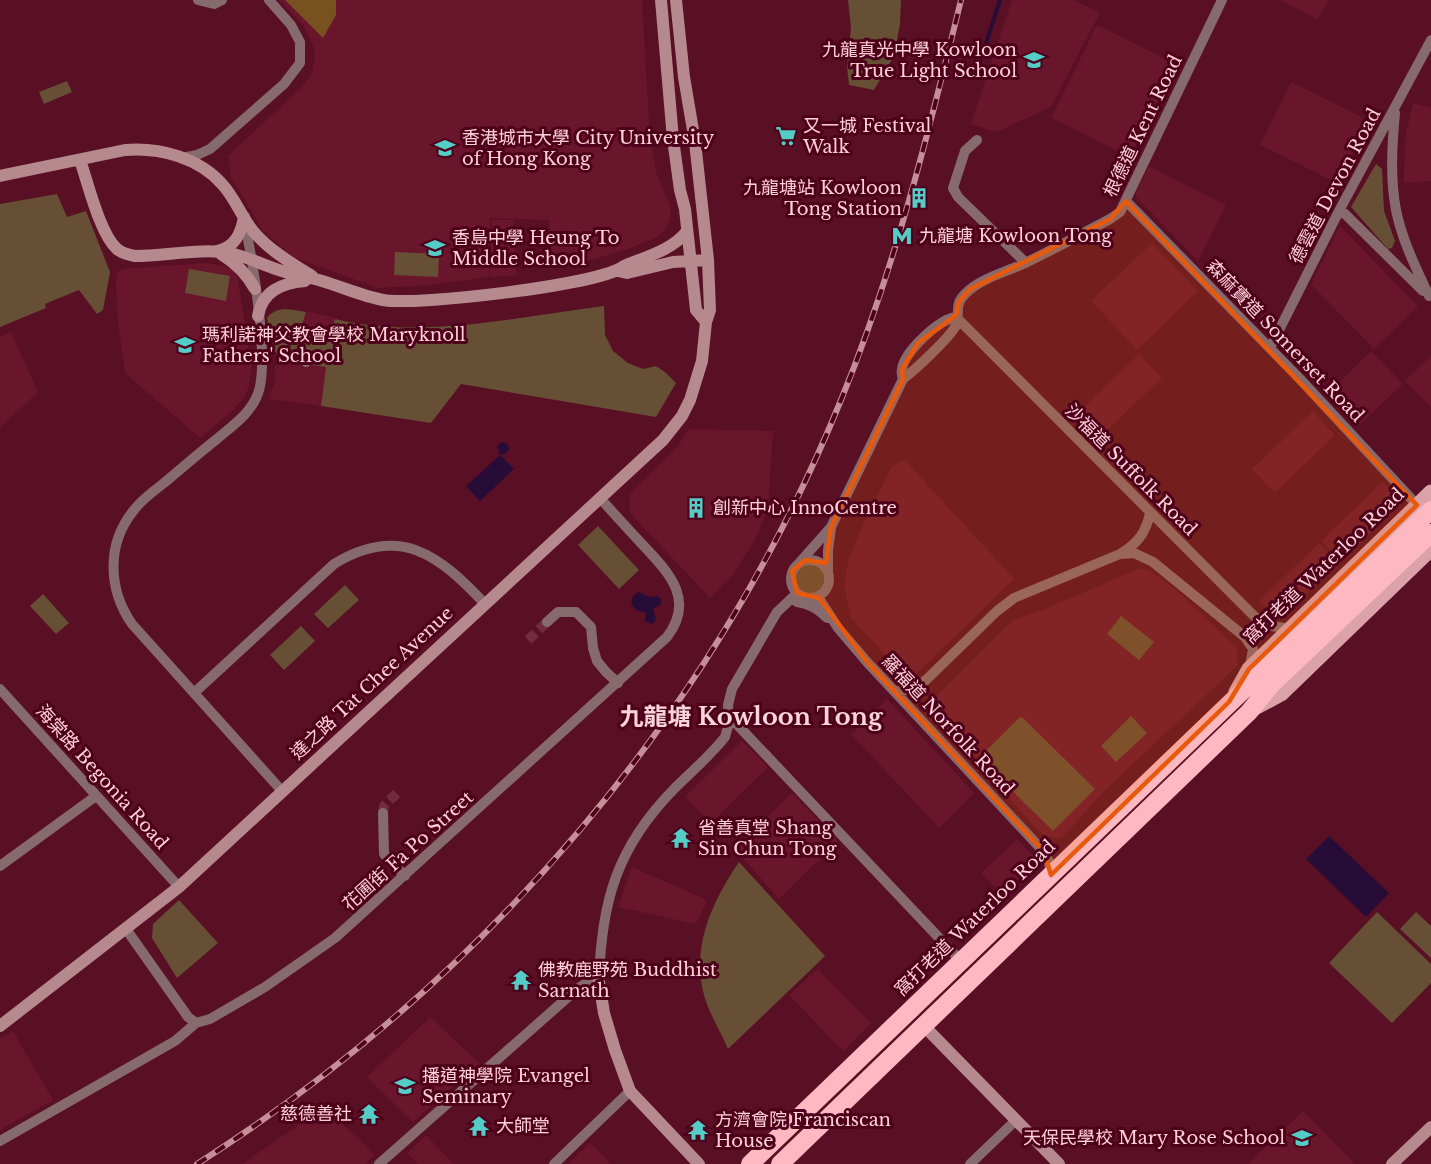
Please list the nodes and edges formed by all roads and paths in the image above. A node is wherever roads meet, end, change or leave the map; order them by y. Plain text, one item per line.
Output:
1 (198, 0) edge
2 (222, 0) edge
3 (269, 0) edge
4 (661, 0) edge
5 (676, 0) edge
6 (1222, 0) edge
7 (1431, 40) edge
8 (1396, 106) junction
9 (977, 140) dead end
10 (210, 149) junction
11 (182, 158) junction
12 (80, 160) junction
13 (0, 176) edge
14 (214, 177) junction
15 (1126, 201) junction
16 (1340, 209) junction
17 (244, 217) junction
18 (687, 231) junction
19 (215, 252) junction
20 (252, 260) junction
21 (690, 260) junction
22 (708, 260) junction
23 (1026, 263) junction
24 (618, 271) junction
25 (321, 281) junction
26 (255, 289) junction
27 (1430, 298) edge
28 (258, 316) junction
29 (957, 319) junction
30 (706, 322) junction
31 (1270, 348) junction
32 (903, 379) junction
33 (1431, 492) edge
34 (601, 499) junction
35 (1424, 508) edge
36 (1150, 513) junction
37 (831, 527) junction
38 (1431, 533) edge
39 (1431, 549) edge
40 (1120, 554) junction
41 (800, 562) junction
42 (828, 572) junction
43 (797, 593) junction
44 (818, 597) junction
45 (485, 604) junction
46 (780, 608) junction
47 (547, 622) tunnel mouth
48 (838, 628) junction
49 (1291, 629) junction
50 (1249, 669) junction
51 (618, 682) junction
52 (0, 689) edge
53 (194, 693) junction
54 (895, 693) junction
55 (10, 700) junction
56 (1229, 702) junction
57 (0, 707) edge
58 (1249, 712) junction
59 (729, 716) junction
60 (282, 791) junction
61 (96, 796) junction
62 (383, 813) tunnel mouth
63 (0, 866) edge
64 (1051, 875) junction
65 (405, 876) junction
66 (179, 886) junction
67 (126, 929) junction
68 (961, 961) junction
69 (599, 982) junction
70 (196, 1023) junction
71 (898, 1023) junction
72 (0, 1026) edge
73 (924, 1026) junction
74 (630, 1091) junction
75 (1015, 1120) junction
76 (1431, 1126) edge
77 (0, 1141) edge
78 (379, 1164) edge
79 (554, 1164) edge
80 (699, 1164) edge
81 (750, 1164) edge
82 (780, 1164) edge
83 (970, 1164) edge
84 (1059, 1164) edge
85 (1392, 1164) edge

1 - 2 street
3 - 10 street
4 - 18 street, 達之路 Tat Chee Avenue
5 - 22 street, 達之路 Tat Chee Avenue
6 - 15 street, 根德道 Kent Road
7 - 8 street, 德雲道 Devon Road
8 - 16 street, 德雲道 Devon Road
8 - 27 street
9 - 23 street
10 - 11 street
10 - 14 street
11 - 12 street
11 - 14 street
12 - 13 street
12 - 19 street
14 - 17 street
15 - 23 street, 根德道 Kent Road
15 - 31 street, 森麻實道 Somerset Road
16 - 27 street
16 - 31 street, 德雲道 Devon Road
17 - 19 street
17 - 20 street
17 - 25 street
18 - 21 street, 達之路 Tat Chee Avenue
18 - 24 street
19 - 20 street
19 - 26 street
20 - 25 street
20 - 26 street
21 - 22 street
21 - 24 street
21 - 30 street, 達之路 Tat Chee Avenue
22 - 30 street, 達之路 Tat Chee Avenue
23 - 29 street, 根德道 Kent Road
24 - 25 street
25 - 28 street
26 - 28 street
28 - 53 street
29 - 32 street, 根德道 Kent Road
29 - 32 street
29 - 36 street, 沙福道 Suffolk Road
30 - 34 street, 達之路 Tat Chee Avenue
31 - 35 street, 森麻實道 Somerset Road
32 - 37 street
33 - 35 main road, 窩打老道 Waterloo Road
34 - 45 street, 達之路 Tat Chee Avenue
34 - 51 street, 花圃街 Fa Po Street
35 - 49 main road, 窩打老道 Waterloo Road
35 - 56 highway, 窩打老道 Waterloo Road
36 - 40 street
36 - 49 street, 沙福道 Suffolk Road
37 - 41 street
37 - 42 street
38 - 58 highway
39 - 58 main road
40 - 50 street
40 - 54 street
41 - 42 street
41 - 43 street
42 - 44 street
43 - 44 street
43 - 46 street
44 - 48 street, 羅福道 Norfolk Road
45 - 53 street
45 - 60 street, 達之路 Tat Chee Avenue
46 - 48 street
46 - 59 street
47 - 51 street
48 - 54 street, 羅福道 Norfolk Road
49 - 50 main road, 窩打老道 Waterloo Road
50 - 56 main road, 窩打老道 Waterloo Road
51 - 65 street, 花圃街 Fa Po Street
52 - 55 street, 海棠路 Begonia Road
53 - 60 street
54 - 64 street, 羅福道 Norfolk Road
55 - 57 street
55 - 61 street, 海棠路 Begonia Road
56 - 64 highway, 窩打老道 Waterloo Road
58 - 73 highway
59 - 68 street
59 - 69 street
60 - 66 street, 達之路 Tat Chee Avenue
61 - 63 street
61 - 66 street, 海棠路 Begonia Road
62 - 65 street
64 - 68 highway, 窩打老道 Waterloo Road
65 - 70 street, 花圃街 Fa Po Street
66 - 67 street, 達之路 Tat Chee Avenue
67 - 70 street
67 - 72 street, 達之路 Tat Chee Avenue
68 - 71 highway, 窩打老道 Waterloo Road
69 - 74 street
69 - 78 street
70 - 77 street, 花圃街 Fa Po Street
71 - 73 highway
71 - 81 highway, 窩打老道 Waterloo Road
73 - 75 street
73 - 82 highway
74 - 79 street
74 - 80 street
75 - 83 street
75 - 84 street
76 - 85 street

